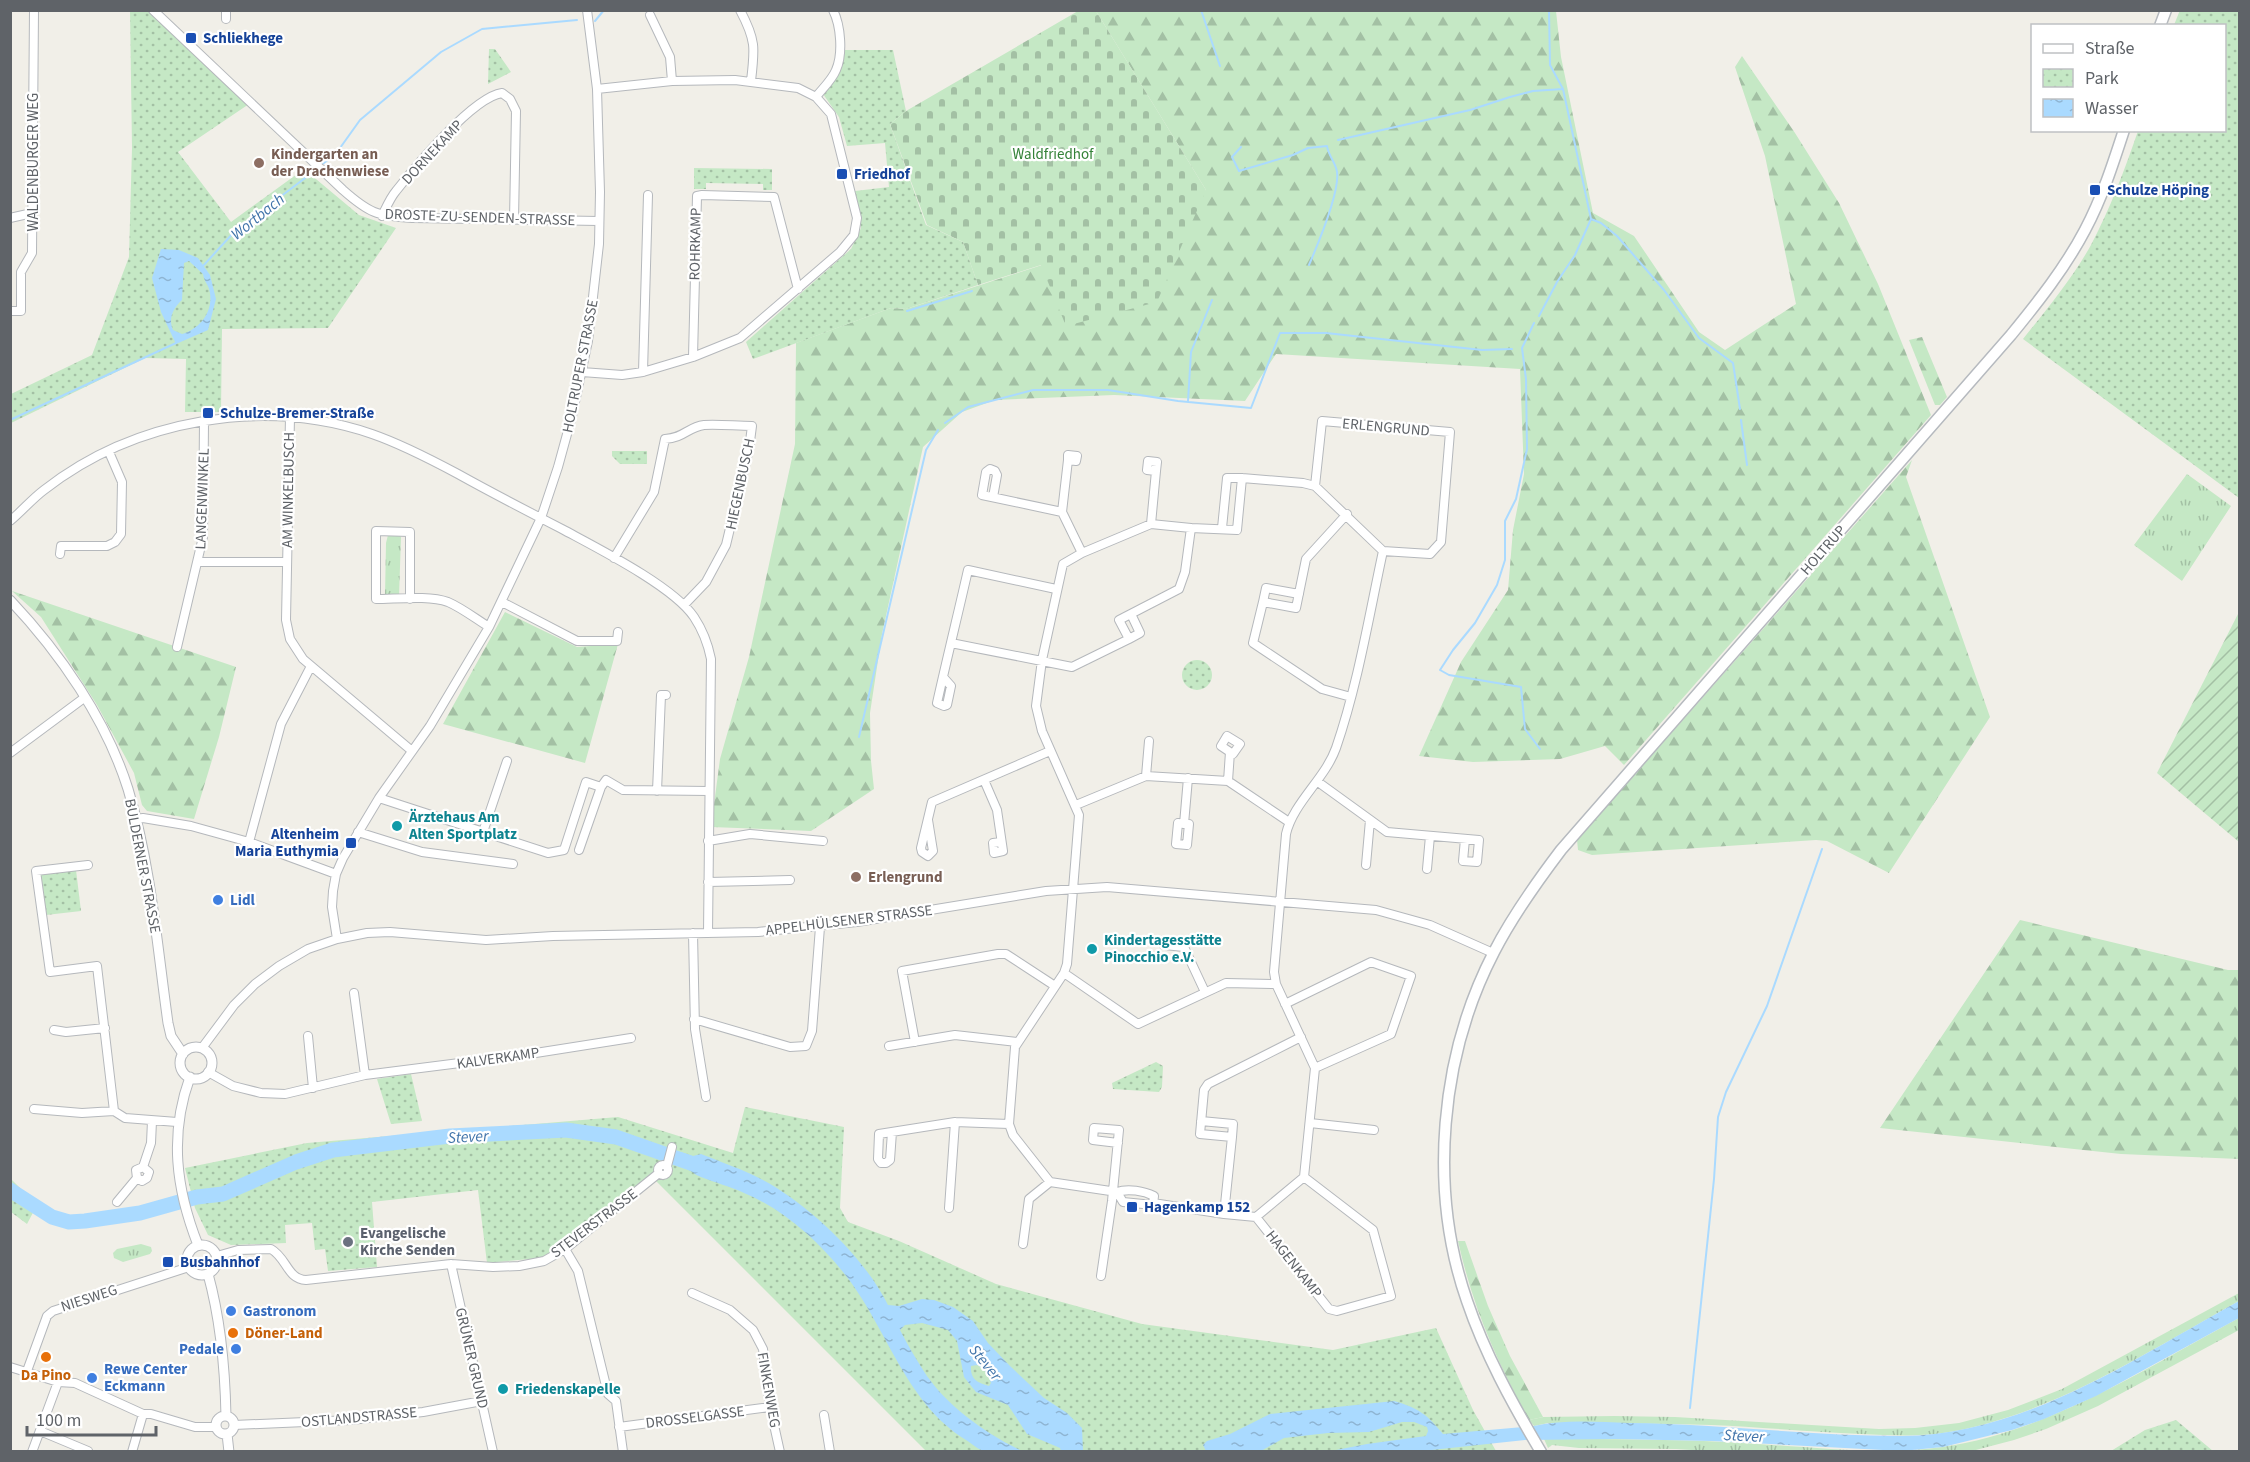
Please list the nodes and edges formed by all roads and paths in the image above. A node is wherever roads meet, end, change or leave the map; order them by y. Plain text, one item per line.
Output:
1 (34, 10) edge
2 (587, 10) edge
3 (740, 10) edge
4 (833, 10) edge
5 (154, 11) edge
6 (650, 15) dead end
7 (672, 81) junction
8 (751, 81) junction
9 (597, 89) junction
10 (816, 97) junction
11 (2123, 132) edge
12 (648, 195) dead end
13 (32, 213) junction
14 (382, 216) junction
15 (10, 218) edge
16 (514, 220) junction
17 (599, 221) junction
18 (798, 289) junction
19 (10, 311) edge
20 (693, 357) junction
21 (582, 372) junction
22 (643, 372) junction
23 (290, 417) junction
24 (204, 421) junction
25 (109, 452) junction
26 (1068, 460) dead end
27 (1156, 471) dead end
28 (1242, 478) junction
29 (1316, 486) junction
30 (993, 497) dead end
31 (1062, 512) junction
32 (1347, 514) junction
33 (541, 518) junction
34 (10, 521) edge
35 (1151, 524) junction
36 (1191, 528) junction
37 (1222, 528) junction
38 (1383, 551) junction
39 (1082, 553) junction
40 (60, 554) dead end
41 (614, 558) junction
42 (198, 562) junction
43 (287, 562) junction
44 (1056, 589) junction
45 (1299, 594) junction
46 (410, 599) junction
47 (10, 600) edge
48 (502, 602) junction
49 (1263, 602) junction
50 (684, 605) junction
51 (1131, 614) junction
52 (489, 627) junction
53 (618, 632) dead end
54 (1129, 639) junction
55 (951, 644) junction
56 (177, 647) dead end
57 (1042, 660) junction
58 (311, 666) junction
59 (942, 677) dead end
60 (666, 695) dead end
61 (1351, 696) junction
62 (84, 698) junction
63 (1149, 741) dead end
64 (412, 751) junction
65 (1050, 751) junction
66 (1230, 752) dead end
67 (10, 753) edge
68 (507, 761) dead end
69 (1146, 776) junction
70 (1188, 778) junction
71 (984, 780) junction
72 (1228, 781) junction
73 (1318, 782) junction
74 (601, 787) junction
75 (657, 791) junction
76 (709, 791) junction
77 (379, 798) junction
78 (1076, 805) junction
79 (136, 819) junction
80 (928, 820) dead end
81 (1370, 820) junction
82 (1289, 822) junction
83 (1184, 824) dead end
84 (358, 832) junction
85 (483, 832) junction
86 (1430, 836) junction
87 (1465, 839) dead end
88 (708, 841) junction
89 (823, 841) dead end
90 (249, 842) junction
91 (1001, 842) dead end
92 (579, 850) dead end
93 (513, 864) dead end
94 (88, 865) dead end
95 (1366, 865) dead end
96 (1428, 869) dead end
97 (336, 874) junction
98 (790, 880) dead end
99 (708, 882) junction
100 (1073, 888) junction
101 (1281, 901) junction
102 (820, 927) junction
103 (693, 933) junction
104 (708, 933) junction
105 (337, 939) junction
106 (1164, 945) dead end
107 (1493, 952) junction
108 (1064, 973) junction
109 (1276, 984) junction
110 (1055, 986) junction
111 (1205, 992) junction
112 (354, 993) dead end
113 (1285, 1004) junction
114 (694, 1019) junction
115 (105, 1028) junction
116 (54, 1030) dead end
117 (308, 1036) dead end
118 (1301, 1037) junction
119 (631, 1038) dead end
120 (915, 1042) junction
121 (1017, 1042) junction
122 (889, 1046) dead end
123 (202, 1048) junction
124 (183, 1054) junction
125 (1316, 1068) junction
126 (208, 1072) junction
127 (365, 1075) junction
128 (190, 1077) junction
129 (313, 1088) junction
130 (706, 1096) dead end
131 (34, 1109) dead end
132 (114, 1112) junction
133 (152, 1121) junction
134 (1201, 1121) junction
135 (177, 1122) junction
136 (955, 1122) junction
137 (1310, 1123) junction
138 (1009, 1124) junction
139 (1374, 1130) dead end
140 (892, 1132) dead end
141 (1232, 1137) junction
142 (1118, 1143) dead end
143 (672, 1147) dead end
144 (1304, 1177) junction
145 (1050, 1182) junction
146 (1115, 1191) junction
147 (117, 1202) dead end
148 (1153, 1203) junction
149 (949, 1208) dead end
150 (1224, 1214) junction
151 (1256, 1217) junction
152 (1023, 1244) dead end
153 (198, 1245) junction
154 (565, 1249) junction
155 (217, 1256) junction
156 (451, 1264) junction
157 (189, 1267) junction
158 (208, 1274) junction
159 (1101, 1276) dead end
160 (692, 1293) dead end
161 (10, 1367) edge
162 (27, 1371) junction
163 (58, 1382) junction
164 (482, 1401) junction
165 (770, 1407) junction
166 (143, 1414) junction
167 (824, 1415) dead end
168 (226, 1416) junction
169 (234, 1425) junction
170 (619, 1426) junction
171 (215, 1427) junction
172 (40, 1431) junction
173 (227, 1434) junction
174 (88, 1451) edge
175 (32, 1452) edge
176 (132, 1452) edge
177 (229, 1452) edge
178 (494, 1452) edge
179 (623, 1452) edge
180 (780, 1452) edge
181 (830, 1452) edge
182 (1540, 1452) edge

1 - 13 street, WALDENBURGER WEG
2 - 9 street, HOLTRUPER STRASSE
3 - 8 street
4 - 10 street
5 - 14 street, DROSTE-ZU-SENDEN-STRASSE
6 - 7 street
7 - 8 street
7 - 9 street
8 - 10 street
9 - 17 street, HOLTRUPER STRASSE
10 - 18 street
11 - 107 main road, HOLTRUP
12 - 22 street
13 - 15 street
13 - 19 street, WALDENBURGER WEG
14 - 16 street, DROSTE-ZU-SENDEN-STRASSE
14 - 16 street, DORNEKAMP
16 - 17 street, DROSTE-ZU-SENDEN-STRASSE
17 - 21 street, HOLTRUPER STRASSE
18 - 20 street
18 - 20 street, ROHRKAMP
20 - 22 street
21 - 22 street
21 - 33 street, HOLTRUPER STRASSE
23 - 24 street
23 - 33 street
23 - 43 street, AM WINKELBUSCH
24 - 25 street
24 - 42 street, LANGENWINKEL
25 - 34 street
25 - 40 street
26 - 31 street
27 - 35 street
28 - 29 street
28 - 37 street
28 - 37 street
29 - 32 street
29 - 38 street, ERLENGRUND
30 - 31 street
31 - 39 street
32 - 38 street
32 - 45 street
33 - 41 street
33 - 48 street, HOLTRUPER STRASSE
35 - 36 street
35 - 39 street
36 - 37 street
36 - 51 street
38 - 61 street
39 - 44 street
41 - 50 street
41 - 50 street, HIEGENBUSCH
42 - 43 street, AM WINKELBUSCH
42 - 56 street, LANGENWINKEL
43 - 58 street, AM WINKELBUSCH
44 - 55 street
44 - 57 street
45 - 49 street
45 - 49 street
46 - 46 street
46 - 52 street
47 - 62 street, BULDERNER STRASSE
48 - 52 street, HOLTRUPER STRASSE
48 - 53 street
49 - 61 street
50 - 76 street
51 - 54 street
51 - 54 street
52 - 64 street, HOLTRUPER STRASSE
54 - 57 street
55 - 57 street
55 - 59 street
57 - 65 street
58 - 64 street, AM WINKELBUSCH
58 - 90 street
60 - 75 street
61 - 73 street
62 - 67 street
62 - 79 street, BULDERNER STRASSE
63 - 69 street
64 - 77 street, HOLTRUPER STRASSE
65 - 71 street
65 - 78 street
66 - 72 street
68 - 85 street
69 - 70 street
69 - 78 street
70 - 72 street
70 - 83 street
71 - 80 street
71 - 91 street
72 - 82 street
73 - 81 street
73 - 82 street
74 - 75 street
74 - 85 street
74 - 92 street
75 - 76 street
76 - 88 street
77 - 84 street, HOLTRUPER STRASSE
77 - 85 street
78 - 100 street
79 - 90 street
79 - 124 street, BULDERNER STRASSE
81 - 86 street
81 - 95 street
82 - 101 street
84 - 93 street
84 - 97 street, HOLTRUPER STRASSE
86 - 87 street
86 - 96 street
88 - 89 street
88 - 99 street
90 - 97 street
94 - 115 street
97 - 105 street, HOLTRUPER STRASSE
98 - 99 street
99 - 104 street
100 - 101 street, APPELHÜLSENER STRASSE
100 - 102 street, APPELHÜLSENER STRASSE
100 - 108 street
101 - 107 street, APPELHÜLSENER STRASSE
101 - 109 street
102 - 104 street, APPELHÜLSENER STRASSE
102 - 114 street
103 - 104 street, APPELHÜLSENER STRASSE
103 - 105 street, APPELHÜLSENER STRASSE
103 - 114 street
105 - 123 street, APPELHÜLSENER STRASSE
106 - 111 street
107 - 182 main road, HOLTRUP
108 - 110 street
108 - 111 street
109 - 111 street
109 - 113 street
110 - 120 street
110 - 121 street
112 - 127 street
113 - 118 street
113 - 125 street
114 - 130 street
115 - 116 street
115 - 132 street
117 - 129 street
118 - 125 street
118 - 134 street
119 - 127 street, KALVERKAMP
120 - 121 street
120 - 122 street
121 - 138 street
123 - 124 street
123 - 126 street
124 - 128 street
125 - 137 street
126 - 128 street
126 - 129 street, KALVERKAMP
127 - 129 street, KALVERKAMP
128 - 135 street
131 - 132 street
132 - 133 street
133 - 135 street
133 - 147 street
134 - 141 street
134 - 141 street
135 - 153 street
136 - 138 street
136 - 140 street
136 - 149 street
137 - 139 street
137 - 144 street
138 - 145 street
141 - 150 street
142 - 146 street
143 - 154 street, STEVERSTRASSE
144 - 151 street, HAGENKAMP
144 - 151 street, HAGENKAMP
145 - 146 street, HAGENKAMP
145 - 152 street
146 - 148 street, HAGENKAMP
146 - 148 street, HAGENKAMP
146 - 159 street
148 - 150 street, HAGENKAMP
150 - 151 street, HAGENKAMP
153 - 155 street
153 - 157 street
154 - 156 street, STEVERSTRASSE
154 - 170 street
155 - 156 street, STEVERSTRASSE
155 - 158 street
156 - 164 street, GRÜNER GRUND
157 - 158 street
157 - 162 street, NIESWEG
158 - 168 street
160 - 165 street, FINKENWEG
161 - 162 street
162 - 163 street
163 - 166 street
163 - 172 street
164 - 169 street, OSTLANDSTRASSE
164 - 178 street, GRÜNER GRUND
165 - 170 street, DROSSELGASSE
165 - 180 street, FINKENWEG
166 - 171 street
166 - 176 street
167 - 181 street
168 - 169 street
168 - 171 street
169 - 173 street
170 - 179 street
171 - 173 street
172 - 174 street
172 - 175 street
173 - 177 street

